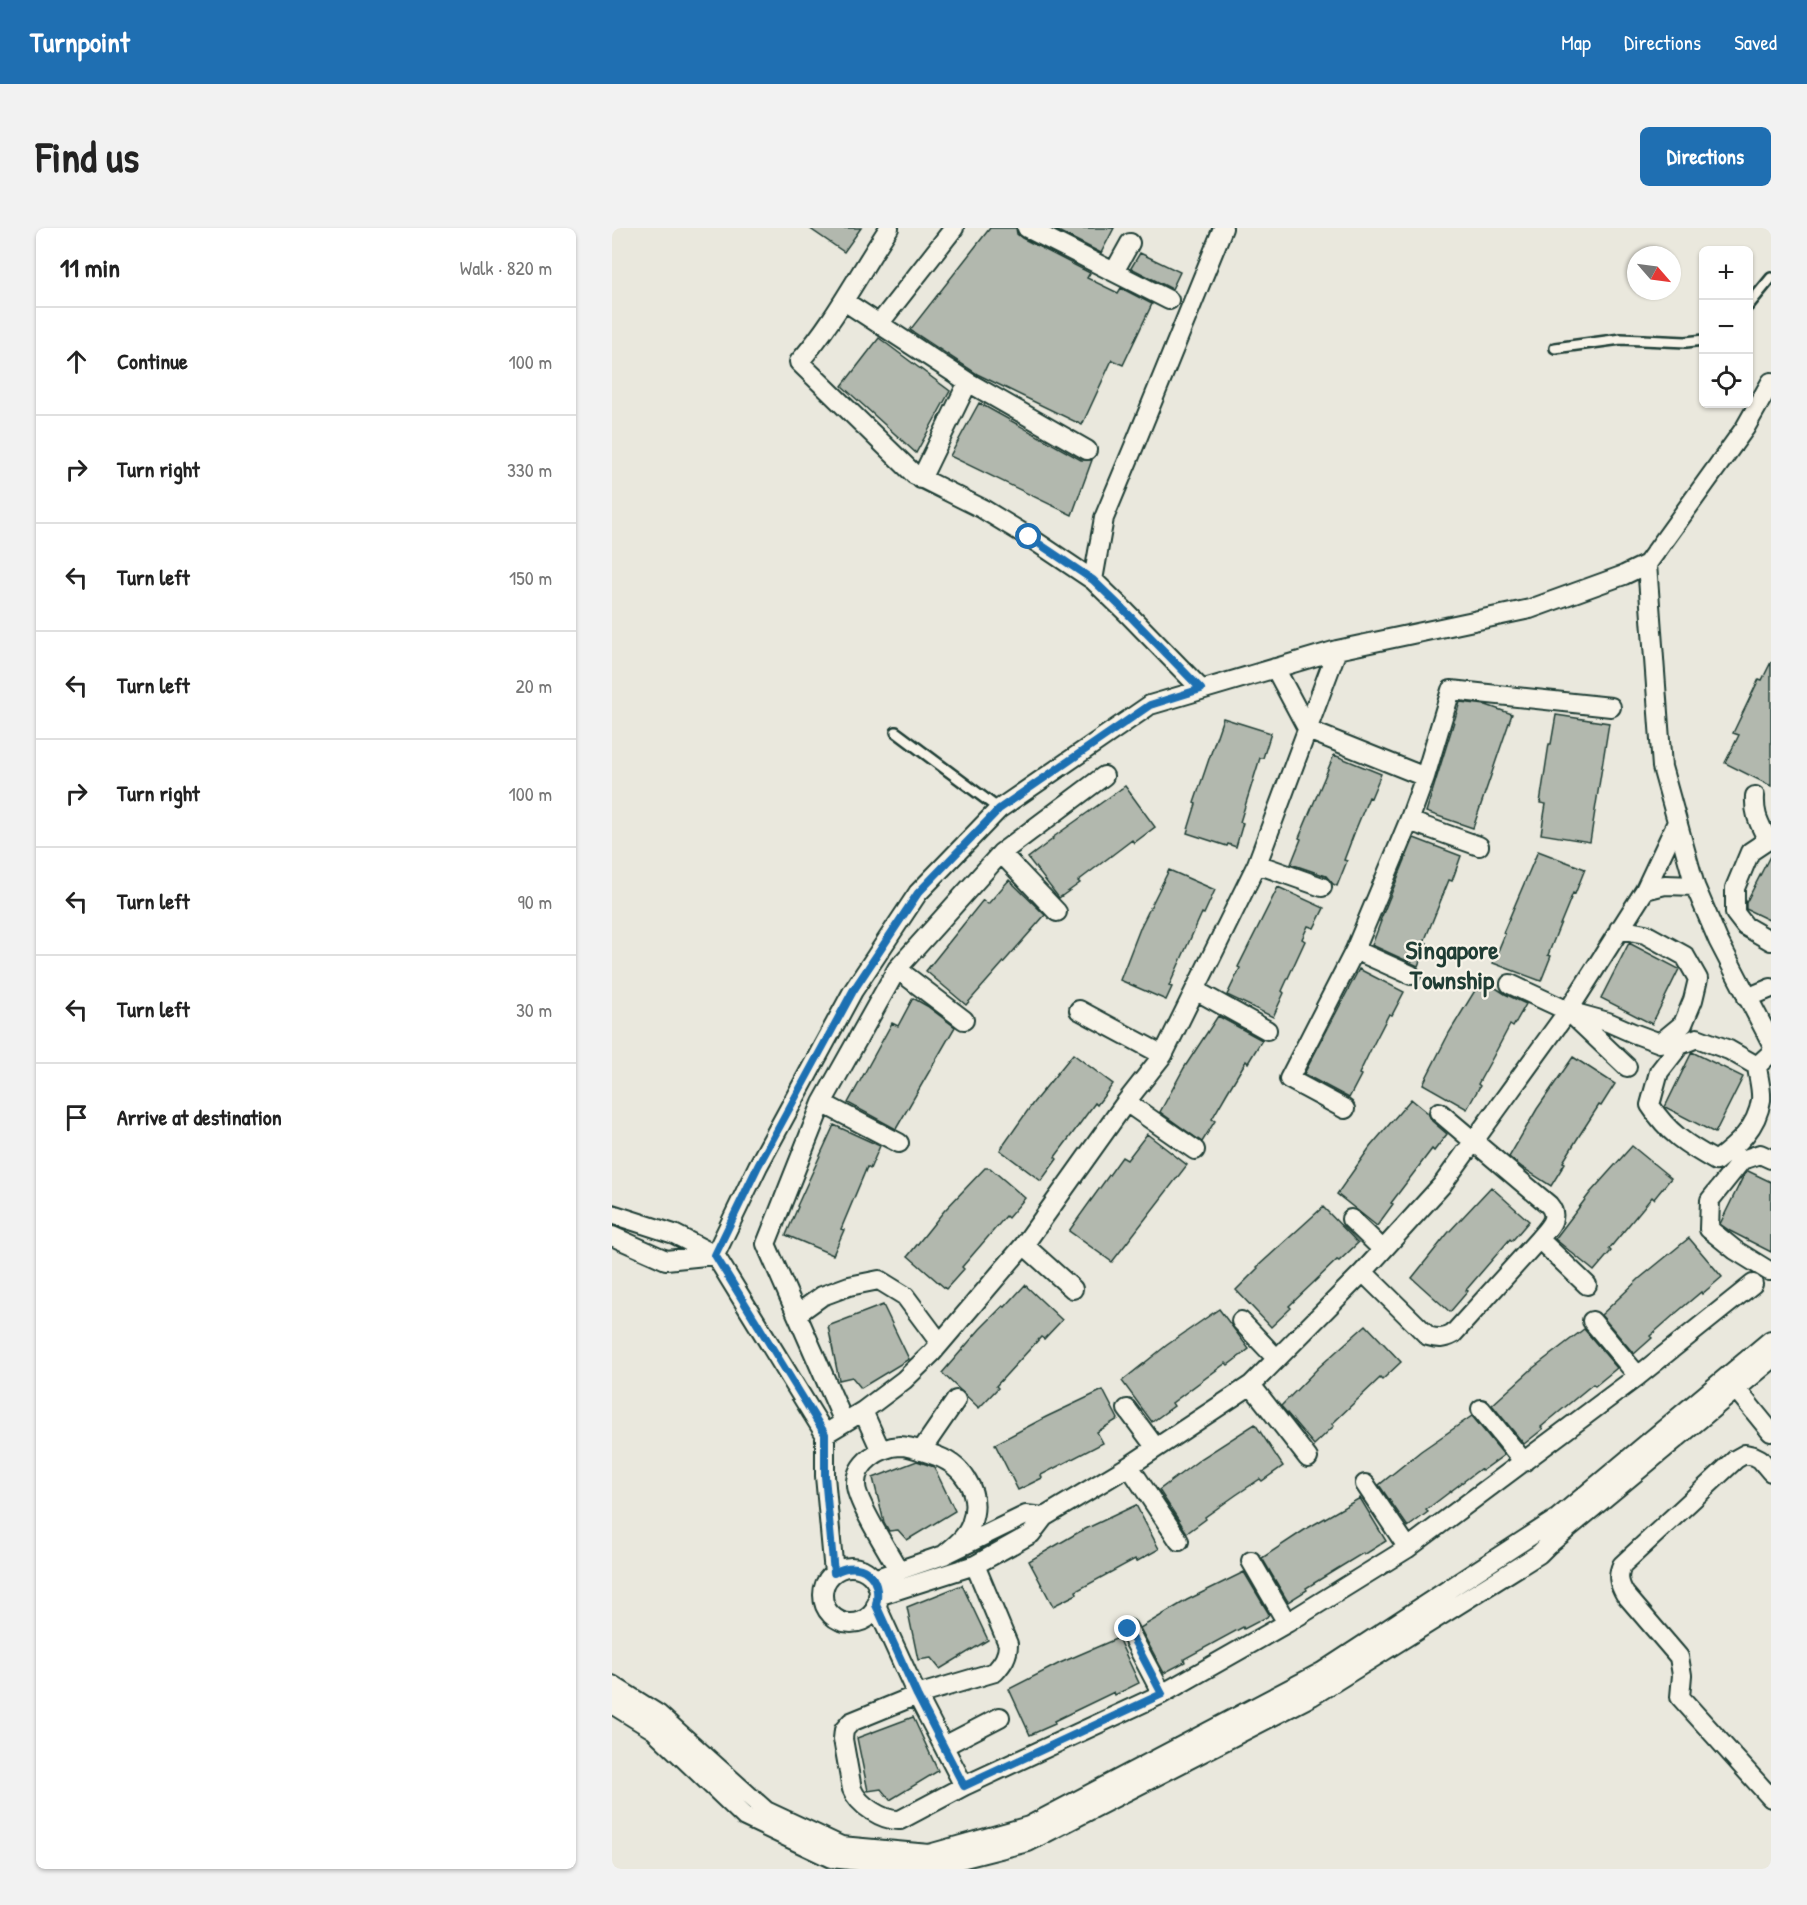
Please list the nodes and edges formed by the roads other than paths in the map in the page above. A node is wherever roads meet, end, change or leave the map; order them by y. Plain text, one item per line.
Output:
1 (889, 228) edge
2 (954, 228) edge
3 (1027, 228) edge
4 (1223, 228) edge
5 (1130, 243) dead end
6 (1114, 272) junction
7 (1771, 278) edge
8 (1169, 300) dead end
9 (844, 301) junction
10 (1753, 301) edge
11 (879, 324) junction
12 (1699, 341) edge
13 (1555, 348) dead end
14 (968, 382) junction
15 (1771, 382) edge
16 (1087, 450) dead end
17 (921, 478) junction
18 (1647, 564) junction
19 (1093, 580) junction
20 (1338, 650) junction
21 (1275, 668) junction
22 (1201, 689) junction
23 (1611, 707) dead end
24 (1308, 730) junction
25 (896, 732) dead end
26 (1104, 776) dead end
27 (1425, 777) junction
28 (1755, 796) dead end
29 (999, 809) junction
30 (1408, 821) junction
31 (1677, 822) junction
32 (1769, 838) edge
33 (1479, 846) dead end
34 (1001, 853) junction
35 (1257, 864) junction
36 (1695, 886) junction
37 (1322, 887) dead end
38 (1645, 890) junction
39 (1057, 912) dead end
40 (1619, 929) junction
41 (1771, 941) edge
42 (1355, 950) junction
43 (897, 969) junction
44 (1411, 975) dead end
45 (1510, 984) dead end
46 (1771, 987) edge
47 (1195, 990) junction
48 (1747, 998) junction
49 (1079, 1010) dead end
50 (1568, 1011) junction
51 (964, 1020) dead end
52 (1267, 1030) dead end
53 (1771, 1041) edge
54 (1771, 1053) edge
55 (1163, 1055) junction
56 (1756, 1066) junction
57 (1628, 1067) dead end
58 (1126, 1102) junction
59 (822, 1103) junction
60 (1345, 1108) dead end
61 (1439, 1112) dead end
62 (1474, 1142) junction
63 (899, 1143) dead end
64 (1195, 1150) dead end
65 (1771, 1159) edge
66 (612, 1214) edge
67 (1351, 1219) dead end
68 (612, 1236) edge
69 (1539, 1239) junction
70 (1024, 1245) junction
71 (1383, 1250) junction
72 (715, 1255) junction
73 (1771, 1271) edge
74 (1363, 1272) junction
75 (1753, 1284) dead end
76 (1587, 1285) dead end
77 (1073, 1289) dead end
78 (797, 1314) junction
79 (1241, 1320) dead end
80 (1592, 1321) dead end
81 (1771, 1340) edge
82 (940, 1343) junction
83 (1277, 1359) junction
84 (1771, 1359) edge
85 (1638, 1376) junction
86 (1251, 1385) junction
87 (1736, 1389) junction
88 (956, 1400) dead end
89 (1127, 1409) dead end
90 (1480, 1409) dead end
91 (863, 1411) junction
92 (844, 1422) junction
93 (1771, 1432) edge
94 (825, 1434) junction
95 (1155, 1448) junction
96 (881, 1451) junction
97 (921, 1451) junction
98 (1308, 1458) dead end
99 (1524, 1462) junction
100 (1129, 1466) junction
101 (1771, 1472) edge
102 (1365, 1484) dead end
103 (1044, 1517) junction
104 (1179, 1541) dead end
105 (1408, 1548) junction
106 (944, 1555) junction
107 (1251, 1561) dead end
108 (975, 1565) junction
109 (899, 1571) junction
110 (834, 1573) junction
111 (876, 1593) junction
112 (1287, 1623) junction
113 (1128, 1629) dead end
114 (612, 1685) edge
115 (1162, 1694) junction
116 (917, 1695) junction
117 (612, 1704) edge
118 (1000, 1718) dead end
119 (944, 1746) junction
120 (964, 1786) junction
121 (1771, 1798) edge
122 (951, 1865) edge

1 - 9 street
2 - 11 street
3 - 6 street
4 - 19 street
5 - 6 street
6 - 8 street
7 - 10 lane
9 - 11 street
9 - 17 street
11 - 14 street
12 - 13 lane
14 - 16 street
14 - 17 street
15 - 18 street
17 - 19 street
18 - 20 street
18 - 31 street
19 - 22 street
20 - 21 street
20 - 24 street
21 - 22 street
21 - 24 street
22 - 29 street
23 - 27 street
24 - 27 street
24 - 35 street
25 - 29 lane
26 - 34 street
27 - 30 street
28 - 32 street
29 - 72 street
30 - 33 street
30 - 42 street
31 - 36 street
31 - 38 street
32 - 41 street
34 - 39 street
34 - 43 street
35 - 37 street
35 - 47 street
36 - 38 street
36 - 48 street
38 - 40 street
40 - 50 street
40 - 50 street
42 - 44 street
42 - 60 street
43 - 51 street
43 - 59 street
45 - 50 street
46 - 48 street
47 - 52 street
47 - 55 street
48 - 53 street
49 - 55 street
50 - 57 street
50 - 62 street
54 - 56 street
55 - 58 street
56 - 56 street
58 - 64 street
58 - 70 street
59 - 63 street
59 - 78 street
61 - 62 street
62 - 69 street
62 - 71 street
65 - 73 street
66 - 72 street
67 - 71 street
68 - 72 street
69 - 74 street
69 - 76 street
70 - 77 street
70 - 82 street
71 - 74 street
72 - 94 street
74 - 83 street
75 - 85 street
78 - 82 street
78 - 92 street
79 - 83 street
80 - 85 street
81 - 114 street
82 - 91 street
83 - 86 street
84 - 87 street
85 - 99 street
86 - 95 street
86 - 98 street
87 - 93 street
87 - 122 street
88 - 97 street
89 - 95 street
90 - 99 street
91 - 92 street
91 - 96 street
92 - 94 street
94 - 110 street
95 - 100 street
96 - 97 street
96 - 109 street
97 - 106 street
99 - 105 street
100 - 103 street
100 - 104 street
101 - 121 street
102 - 105 street
103 - 106 street
103 - 108 street
105 - 112 street
106 - 109 street
107 - 112 street
108 - 111 street
108 - 116 street
109 - 111 street
110 - 111 street
110 - 111 street
111 - 116 street
112 - 115 street
113 - 115 street
115 - 120 street
116 - 119 street
116 - 120 street
117 - 122 street
118 - 119 street
119 - 120 street

